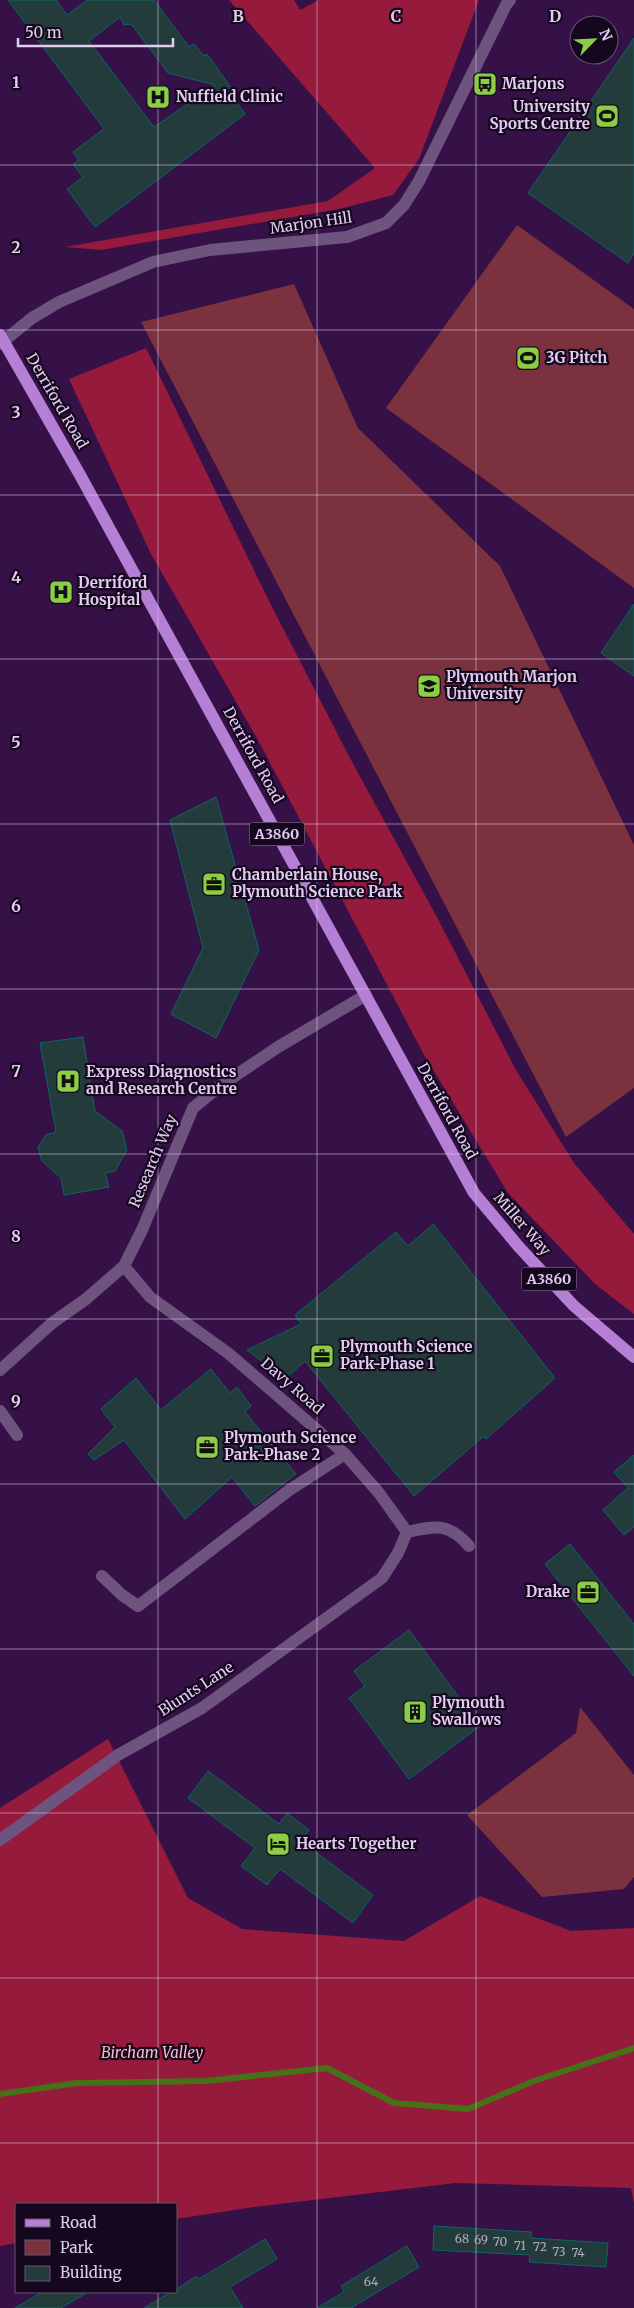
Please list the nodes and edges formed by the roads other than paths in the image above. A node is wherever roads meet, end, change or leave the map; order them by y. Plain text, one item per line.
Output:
1 (510, 0) edge
2 (1, 340) edge
3 (366, 995) junction
4 (474, 1193) joint
5 (124, 1266) junction
6 (634, 1356) edge
7 (0, 1370) edge
8 (0, 1411) edge
9 (17, 1435) dead end
10 (345, 1454) junction
11 (407, 1532) junction
12 (470, 1546) dead end
13 (102, 1576) dead end
14 (0, 1840) edge

1 - 2 street, Marjon Hill
2 - 3 main road, Derriford Road / A3860
3 - 4 main road, Derriford Road / A3860
3 - 5 street, Research Way
4 - 6 main road, Miller Way / A3860
5 - 7 street, Research Way
5 - 10 street, Davy Road
8 - 9 street
10 - 11 street, Davy Road
10 - 13 street
11 - 12 street
11 - 14 street, Blunts Lane

